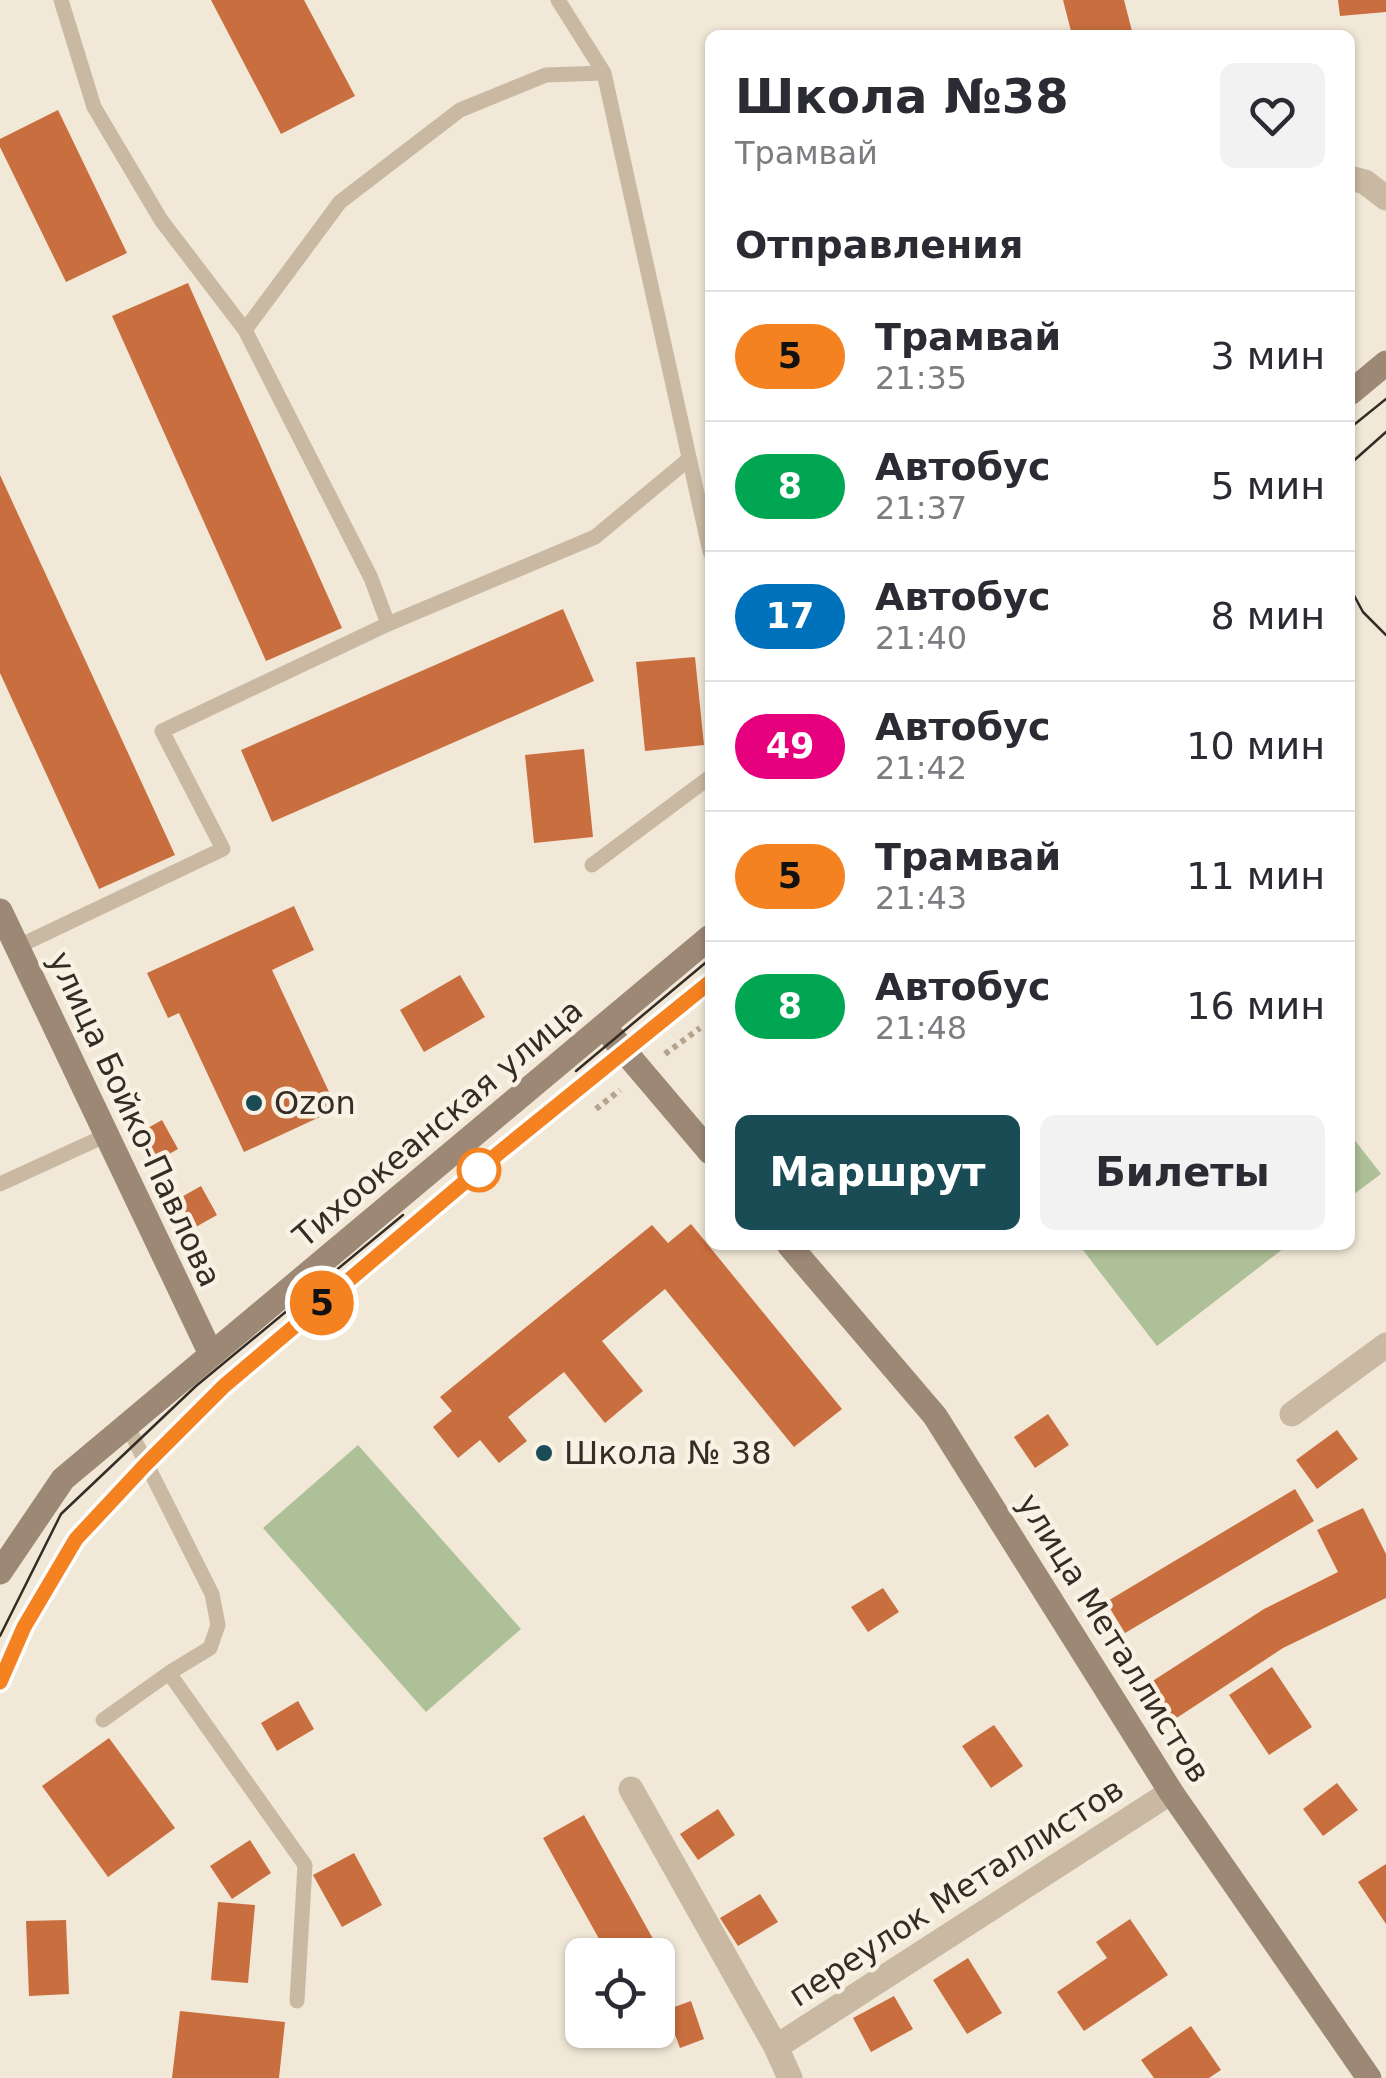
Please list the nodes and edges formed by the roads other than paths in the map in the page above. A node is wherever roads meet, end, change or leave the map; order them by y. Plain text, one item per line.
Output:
1 (62, 0) edge
2 (558, 0) edge
3 (604, 74) junction
4 (1355, 179) edge
5 (1386, 198) edge
6 (245, 330) junction
7 (1386, 363) edge
8 (1355, 389) edge
9 (689, 460) junction
10 (705, 530) edge
11 (388, 624) junction
12 (705, 781) edge
13 (592, 865) dead end
14 (0, 911) edge
15 (705, 941) edge
16 (17, 947) junction
17 (604, 1028) junction
18 (107, 1135) junction
19 (705, 1146) edge
20 (0, 1184) edge
21 (793, 1250) edge
22 (1386, 1345) edge
23 (211, 1354) junction
24 (1292, 1414) dead end
25 (128, 1425) junction
26 (0, 1572) edge
27 (169, 1672) junction
28 (102, 1720) dead end
29 (631, 1789) dead end
30 (1171, 1792) junction
31 (296, 2001) dead end
32 (776, 2047) junction
33 (790, 2078) edge
34 (1369, 2078) edge

1 - 6 lane
2 - 3 lane
3 - 6 lane
3 - 9 lane
4 - 5 street
6 - 11 lane
7 - 8 main road
9 - 10 lane
9 - 11 lane
11 - 16 lane
12 - 13 lane
14 - 16 main road, улица Бойко-Павлова
15 - 17 main road, Тихоокеанская улица
16 - 18 main road, улица Бойко-Павлова
17 - 19 main road
17 - 23 main road, Тихоокеанская улица
18 - 20 lane
18 - 23 main road, улица Бойко-Павлова
21 - 30 main road, улица Металлистов
22 - 24 street
23 - 25 main road, Тихоокеанская улица
25 - 26 main road, Тихоокеанская улица
25 - 27 lane
27 - 28 lane
27 - 31 lane
29 - 32 street
30 - 32 street, переулок Металлистов
30 - 34 main road, улица Металлистов
32 - 33 street

